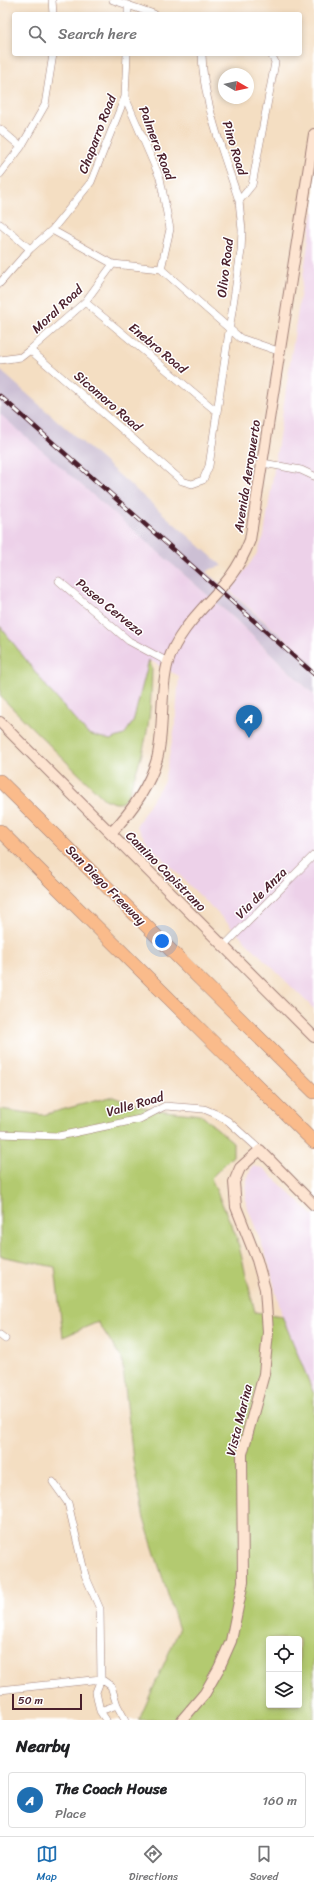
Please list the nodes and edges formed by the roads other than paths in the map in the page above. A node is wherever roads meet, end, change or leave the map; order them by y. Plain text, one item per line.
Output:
1 (52, 0) edge
2 (113, 0) edge
3 (128, 5) junction
4 (53, 12) edge
5 (128, 12) edge
6 (148, 12) edge
7 (53, 56) edge
8 (127, 56) edge
9 (202, 56) edge
10 (272, 56) edge
11 (125, 97) junction
12 (0, 129) edge
13 (314, 134) edge
14 (21, 147) junction
15 (0, 174) edge
16 (239, 201) junction
17 (0, 224) edge
18 (52, 230) junction
19 (30, 249) junction
20 (113, 264) junction
21 (161, 269) junction
22 (0, 284) edge
23 (84, 302) junction
24 (229, 330) junction
25 (30, 350) junction
26 (281, 352) junction
27 (0, 360) edge
28 (216, 412) junction
29 (263, 463) junction
30 (314, 476) edge
31 (198, 483) joint
32 (59, 581) dead end
33 (168, 662) junction
34 (0, 722) edge
35 (0, 781) edge
36 (0, 831) edge
37 (111, 833) junction
38 (314, 855) edge
39 (224, 946) junction
40 (314, 1037) edge
41 (314, 1092) edge
42 (0, 1134) edge
43 (314, 1142) edge
44 (260, 1150) junction
45 (314, 1205) edge
46 (53, 1482) dead end
47 (101, 1679) junction
48 (0, 1690) edge
49 (117, 1705) junction
50 (100, 1712) junction
51 (106, 1720) edge
52 (125, 1720) edge
53 (182, 1720) edge

1 - 4 street
2 - 3 street
3 - 5 street
3 - 6 street
7 - 14 street
8 - 11 street, Chaparro Road
9 - 16 street, Pino Road
10 - 16 street
11 - 18 street, Chaparro Road
11 - 21 street, Palmera Road
12 - 14 street
13 - 26 street, Avenida Aeropuerto
14 - 15 street
16 - 24 street, Olivo Road
17 - 19 street
18 - 19 street, Chaparro Road
18 - 20 street
19 - 22 street, Chaparro Road
20 - 21 street
20 - 23 street, Moral Road
21 - 24 street
23 - 25 street, Moral Road
23 - 28 street, Enebro Road
24 - 26 street
24 - 28 street, Olivo Road
25 - 27 street
25 - 31 street, Sicomoro Road
26 - 29 street, Avenida Aeropuerto
28 - 31 street, Olivo Road
29 - 30 street
29 - 33 street, Avenida Aeropuerto
32 - 33 street, Paseo Cerveza
33 - 37 street, Avenida Aeropuerto
34 - 37 street, Camino Capistrano
35 - 41 highway, San Diego Freeway
36 - 43 highway
37 - 39 street, Camino Capistrano
38 - 39 street, Via de Anza
39 - 40 street, Camino Capistrano
42 - 44 street, Valle Road
44 - 45 street, Valle Road
44 - 53 street, Vista Marina
46 - 47 street
47 - 48 street
47 - 49 street
47 - 50 street
49 - 50 street
49 - 52 street
50 - 51 street

